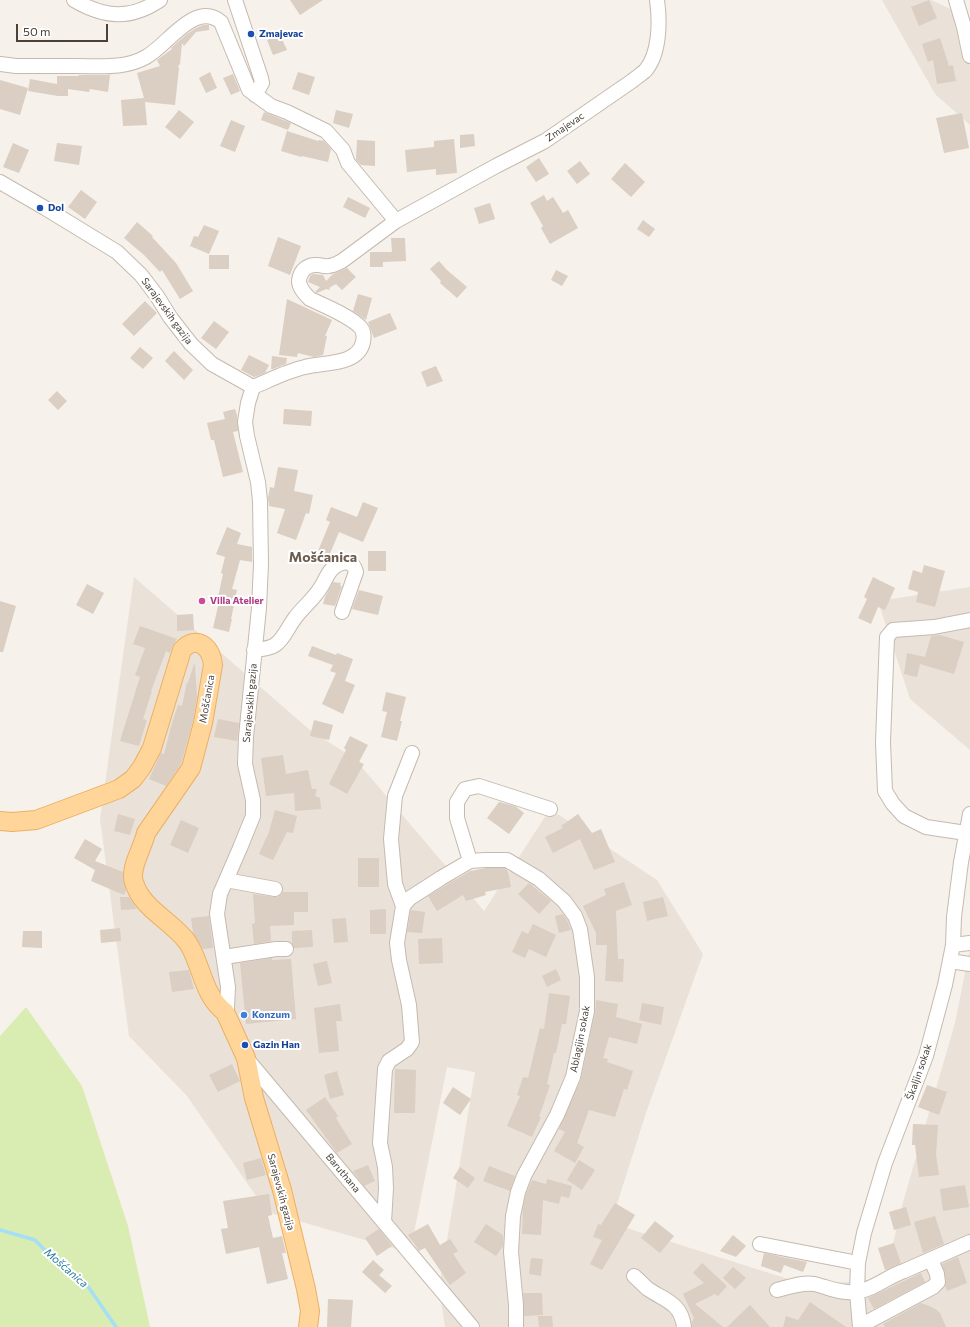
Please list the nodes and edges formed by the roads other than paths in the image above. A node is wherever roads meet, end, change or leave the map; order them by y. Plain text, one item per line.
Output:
1 (74, 0) edge
2 (160, 0) edge
3 (235, 0) edge
4 (657, 0) edge
5 (956, 0) edge
6 (970, 56) edge
7 (0, 64) edge
8 (255, 95) junction
9 (0, 182) edge
10 (396, 221) junction
11 (253, 387) junction
12 (342, 612) dead end
13 (970, 620) edge
14 (254, 650) junction
15 (412, 753) dead end
16 (550, 809) dead end
17 (0, 821) edge
18 (969, 822) edge
19 (470, 862) junction
20 (226, 880) junction
21 (275, 889) dead end
22 (403, 906) junction
23 (970, 943) edge
24 (953, 945) junction
25 (286, 949) dead end
26 (224, 958) junction
27 (950, 961) junction
28 (970, 964) edge
29 (225, 1012) junction
30 (246, 1058) junction
31 (384, 1222) junction
32 (970, 1242) edge
33 (760, 1244) dead end
34 (931, 1260) junction
35 (858, 1263) junction
36 (634, 1276) dead end
37 (777, 1290) dead end
38 (857, 1292) junction
39 (860, 1326) edge
40 (308, 1327) edge
41 (472, 1327) edge
42 (516, 1327) edge
43 (684, 1327) edge

1 - 2 street
3 - 8 street
4 - 10 street, Zmajevac
5 - 6 street
7 - 8 street
8 - 10 street
9 - 11 street, Sarajevskih gazija
10 - 11 street
11 - 14 street, Sarajevskih gazija
12 - 14 street
13 - 18 street
14 - 20 street, Sarajevskih gazija
15 - 22 street
16 - 19 street
17 - 29 main road, Mošćanica
18 - 24 street, Škaljin sokak
19 - 22 street, Ablagijin sokak
19 - 42 street, Ablagijin sokak
20 - 21 street
20 - 26 street, Sarajevskih gazija
22 - 31 street
23 - 24 street
24 - 27 street, Škaljin sokak
25 - 26 street
26 - 29 street, Sarajevskih gazija
27 - 28 street
27 - 35 street, Škaljin sokak
29 - 30 main road, Baruthana
30 - 31 street, Baruthana
30 - 40 main road, Sarajevskih gazija
31 - 41 street, Baruthana
32 - 34 street
33 - 35 street
34 - 38 street
34 - 39 street
35 - 38 street, Škaljin sokak
36 - 43 street
37 - 38 street
38 - 39 street, Škaljin sokak

